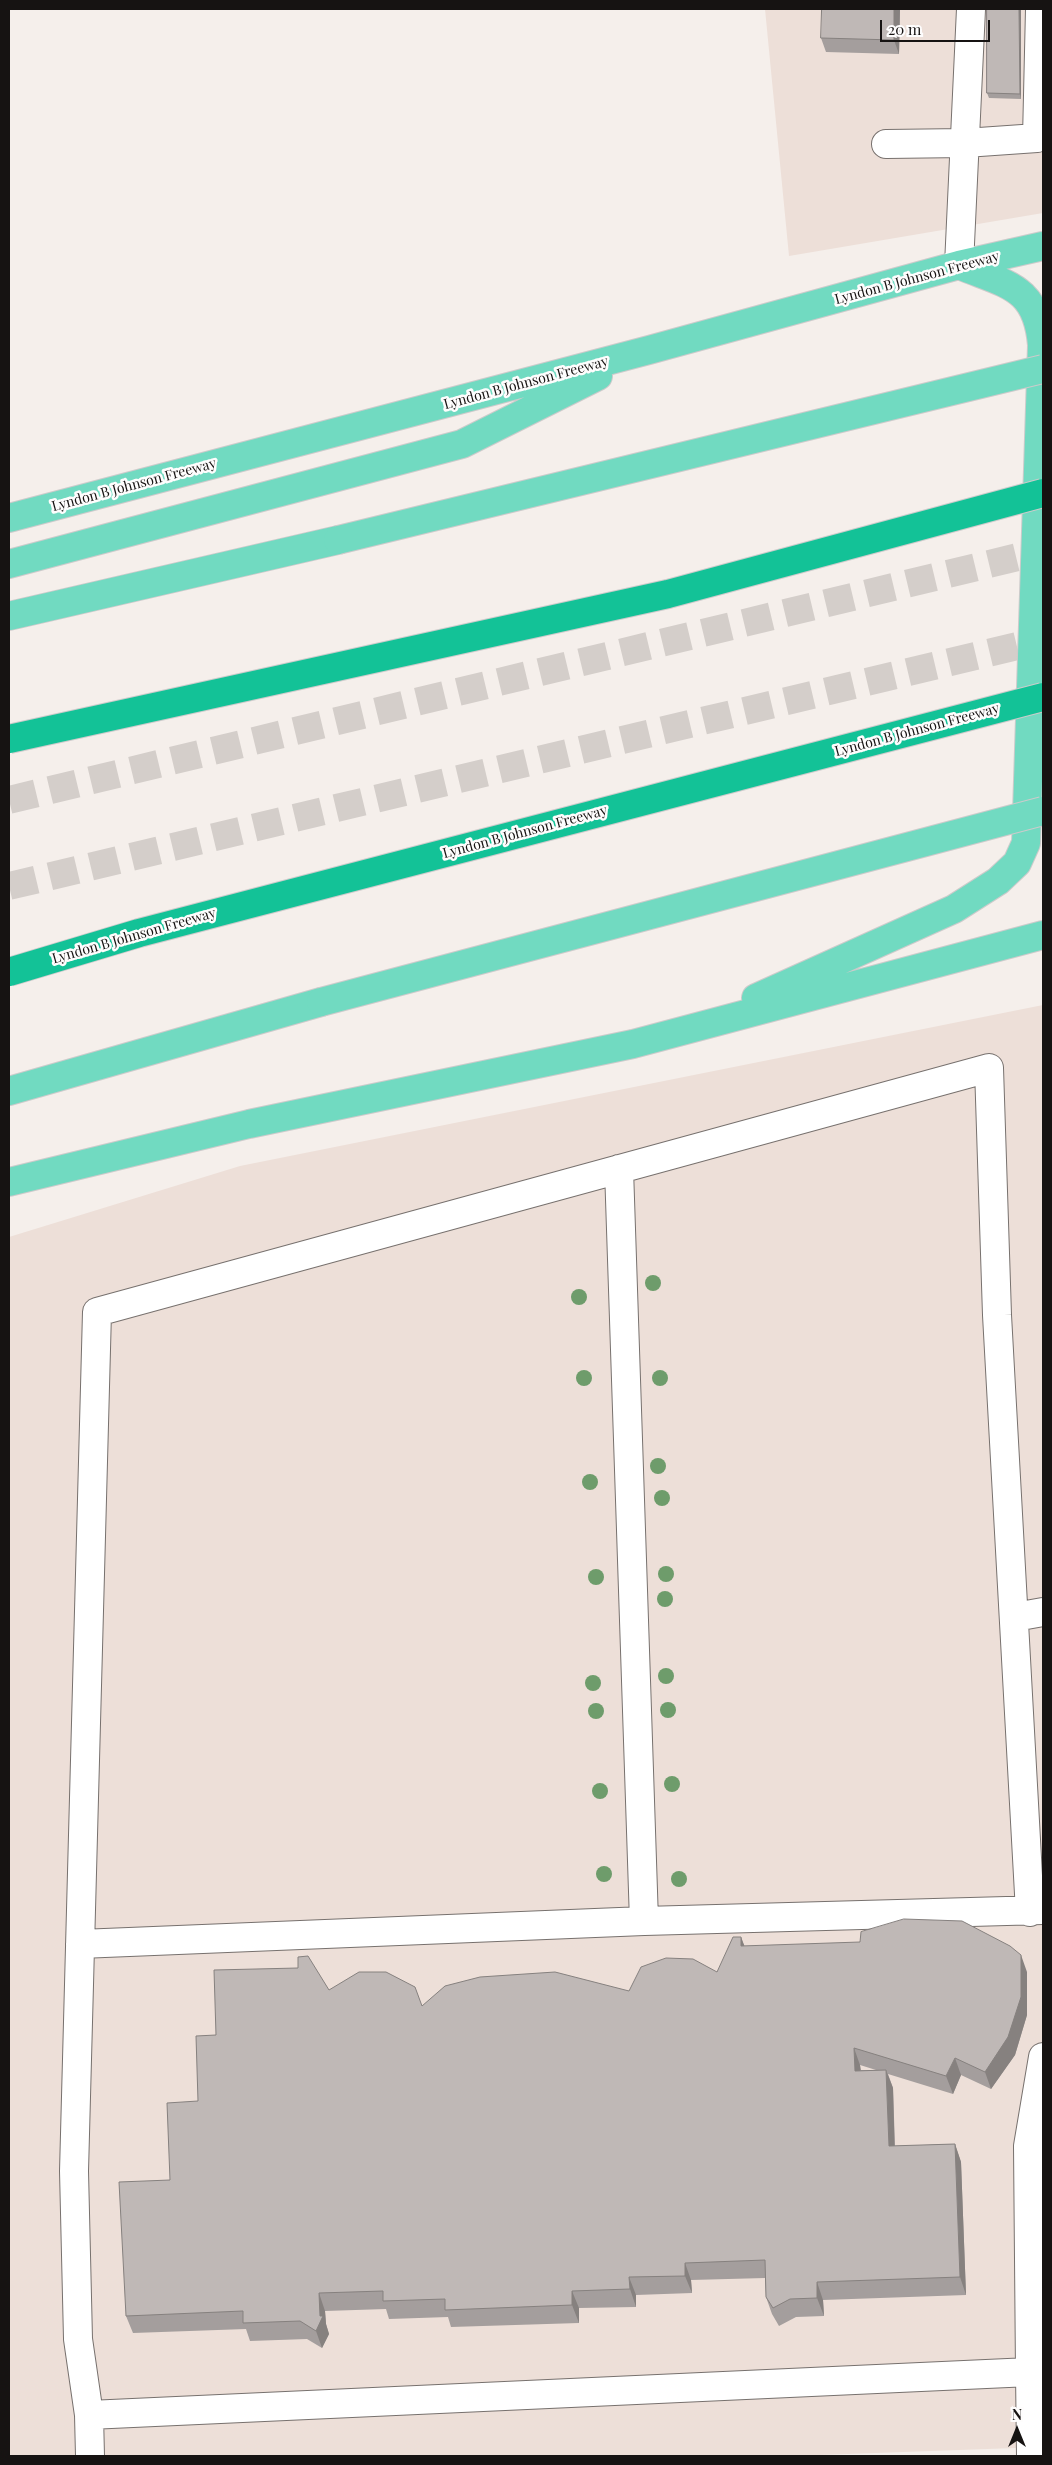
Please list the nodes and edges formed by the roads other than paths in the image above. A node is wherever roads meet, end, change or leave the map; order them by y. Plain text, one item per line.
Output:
1 (971, 9) edge
2 (1040, 9) edge
3 (965, 143) junction
4 (886, 144) dead end
5 (1043, 246) edge
6 (959, 265) junction
7 (649, 350) junction
8 (1043, 369) edge
9 (1043, 493) edge
10 (9, 518) edge
11 (9, 564) edge
12 (9, 616) edge
13 (1043, 697) edge
14 (9, 739) edge
15 (1043, 811) edge
16 (1043, 935) edge
17 (9, 972) edge
18 (682, 1031) junction
19 (9, 1091) edge
20 (619, 1169) junction
21 (9, 1182) edge
22 (1043, 1612) edge
23 (1015, 1617) junction
24 (1037, 1911) edge
25 (644, 1921) junction
26 (80, 1944) junction
27 (1043, 2058) edge
28 (1030, 2372) junction
29 (89, 2414) junction
30 (90, 2456) edge
31 (1031, 2456) edge

1 - 3 lane
2 - 3 lane
3 - 4 lane
3 - 6 lane
5 - 6 main road, Lyndon B Johnson Freeway
6 - 7 main road, Lyndon B Johnson Freeway
6 - 18 main road
7 - 10 main road, Lyndon B Johnson Freeway
7 - 11 main road
8 - 12 main road, bridge
9 - 14 highway, bridge
13 - 17 highway, Lyndon B Johnson Freeway, bridge
15 - 19 main road, bridge
16 - 18 main road
18 - 21 main road
20 - 23 lane
20 - 25 lane
20 - 26 lane
22 - 23 lane
23 - 24 lane
24 - 25 lane
25 - 26 lane
26 - 29 lane
27 - 28 lane
28 - 29 lane
28 - 31 lane
29 - 30 lane

